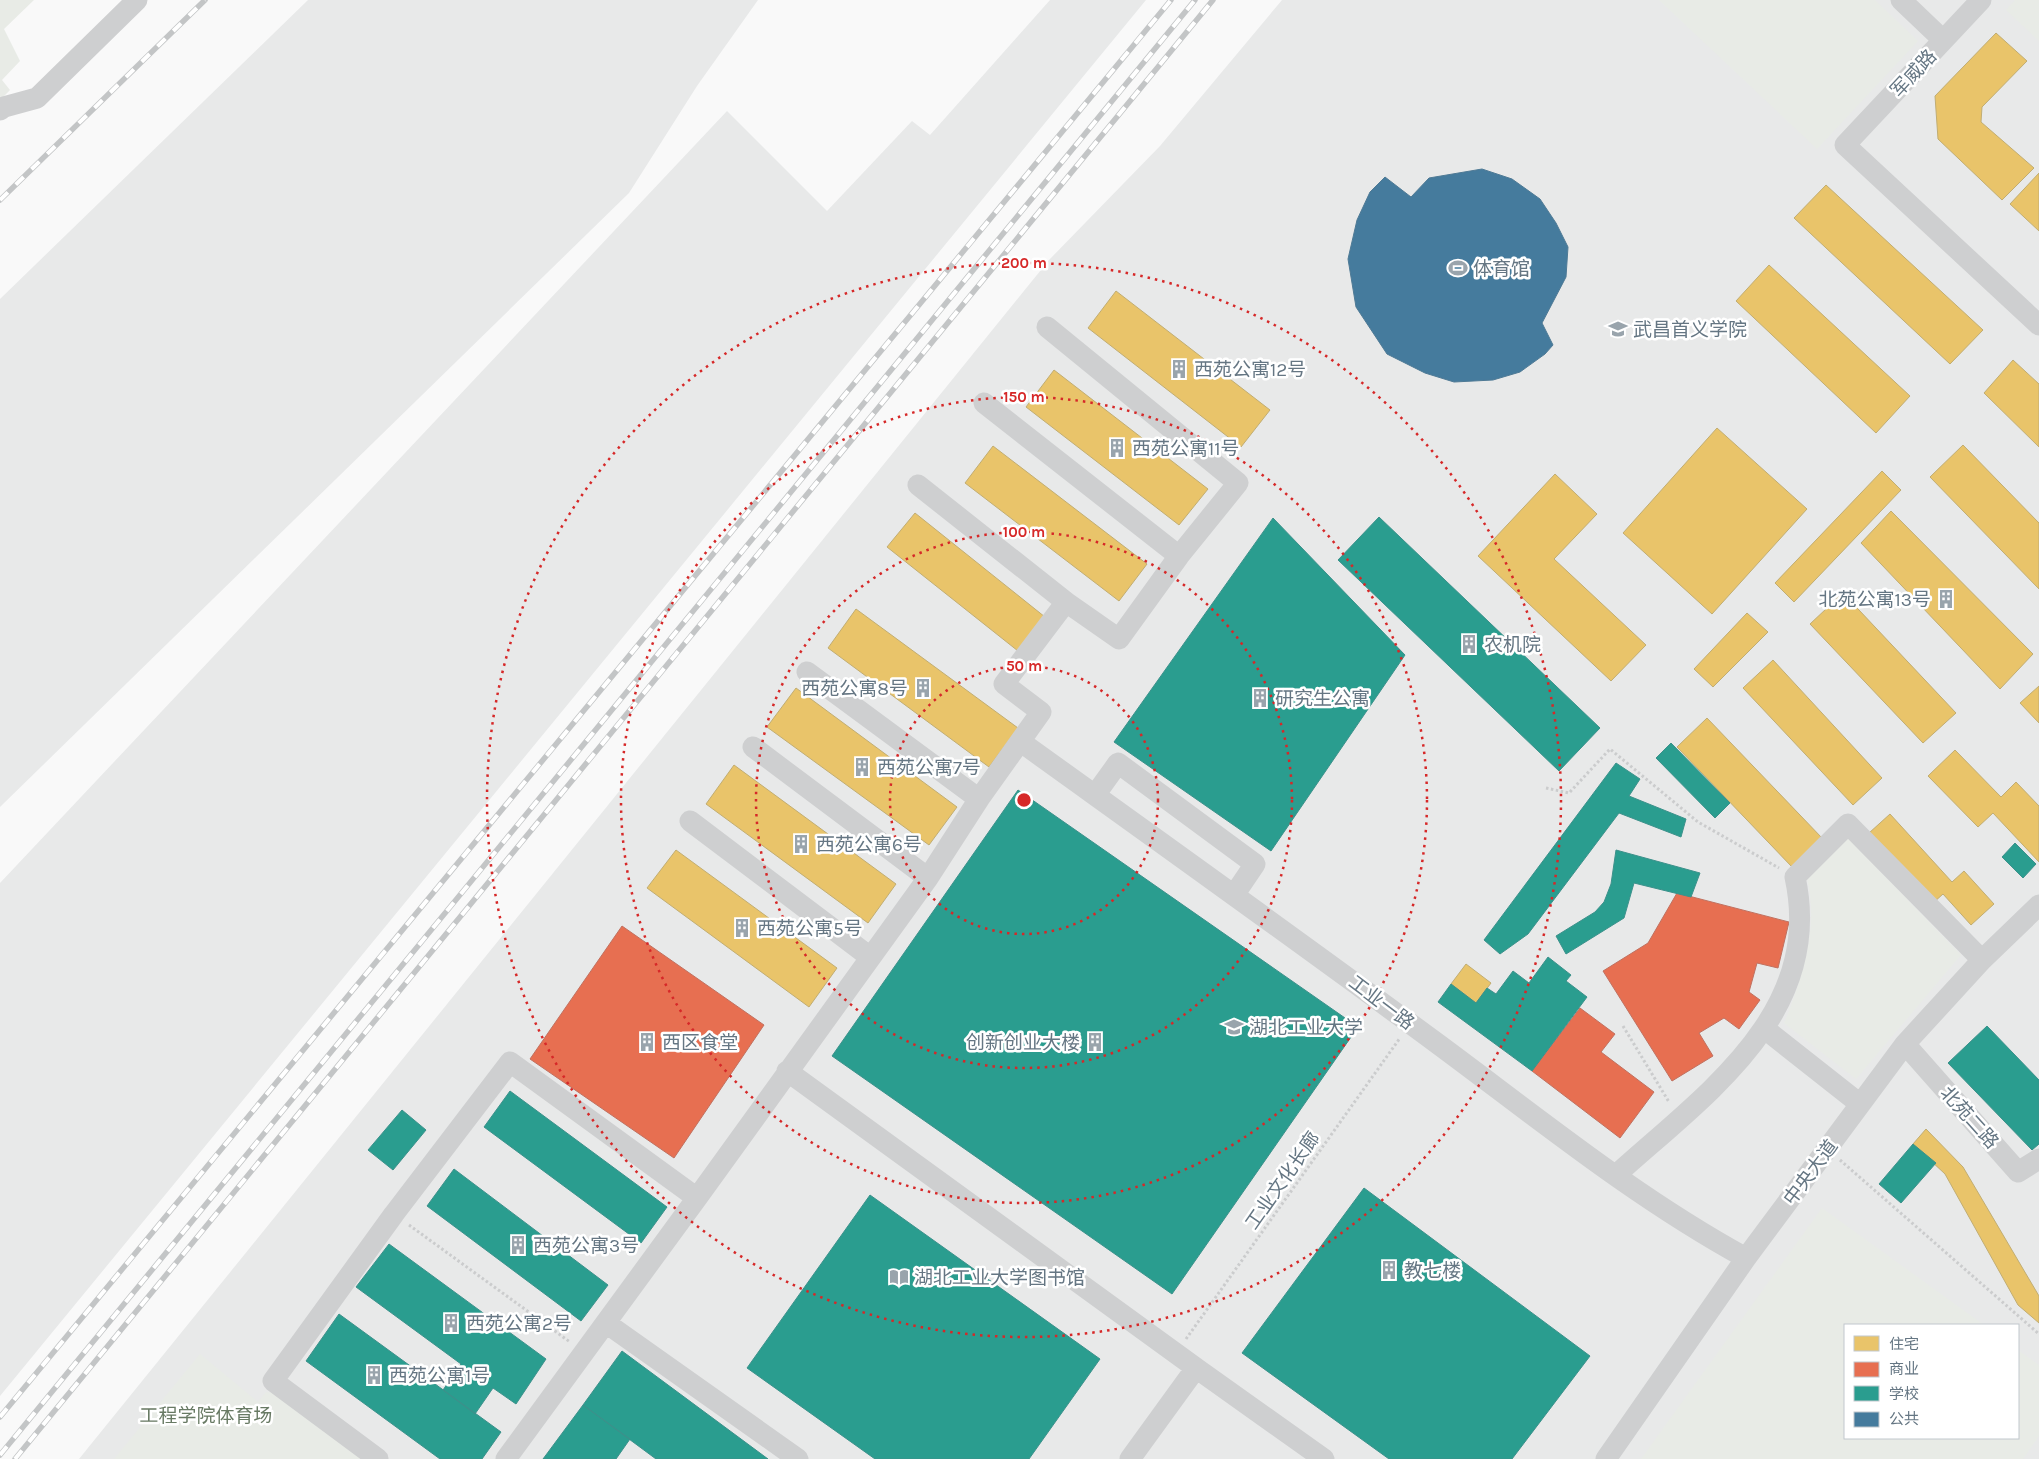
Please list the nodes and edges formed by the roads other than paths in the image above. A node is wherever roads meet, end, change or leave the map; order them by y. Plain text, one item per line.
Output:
1 (137, 0) edge
2 (1901, 0) edge
3 (1981, 0) edge
4 (1944, 40) junction
5 (0, 110) edge
6 (2039, 325) edge
7 (1047, 328) dead end
8 (984, 403) dead end
9 (918, 485) dead end
10 (1179, 556) junction
11 (1066, 602) junction
12 (807, 672) dead end
13 (1021, 742) junction
14 (753, 747) dead end
15 (1095, 795) junction
16 (979, 799) junction
17 (690, 820) dead end
18 (928, 878) junction
19 (1234, 895) junction
20 (2039, 905) edge
21 (870, 957) junction
22 (1982, 960) junction
23 (1765, 1029) junction
24 (1905, 1044) junction
25 (787, 1071) junction
26 (1860, 1104) junction
27 (2039, 1160) edge
28 (1616, 1175) junction
29 (697, 1198) junction
30 (1746, 1258) junction
31 (606, 1322) junction
32 (1196, 1368) junction
33 (378, 1459) edge
34 (506, 1459) edge
35 (798, 1459) edge
36 (1130, 1459) edge
37 (1324, 1459) edge
38 (1606, 1459) edge

1 - 5 street
2 - 4 street
3 - 4 street, 军威路
4 - 6 street, 军威路
7 - 10 street
8 - 10 street
9 - 11 street
10 - 11 street
11 - 13 street
12 - 16 street
13 - 15 street, 工业一路
13 - 16 street
14 - 18 street
15 - 19 street, 工业一路
15 - 19 street
16 - 18 street
17 - 21 street
18 - 21 street
19 - 28 street, 工业一路
20 - 22 street, 中央大道
21 - 25 street
22 - 23 street
22 - 24 street, 中央大道
23 - 26 street
23 - 28 street
24 - 26 street, 中央大道
24 - 27 street, 北苑二路
25 - 29 street
25 - 32 street
26 - 30 street, 中央大道
28 - 30 street, 工业一路
29 - 31 street
29 - 33 street
30 - 38 street, 中央大道
31 - 34 street
31 - 35 street
32 - 36 street
32 - 37 street

